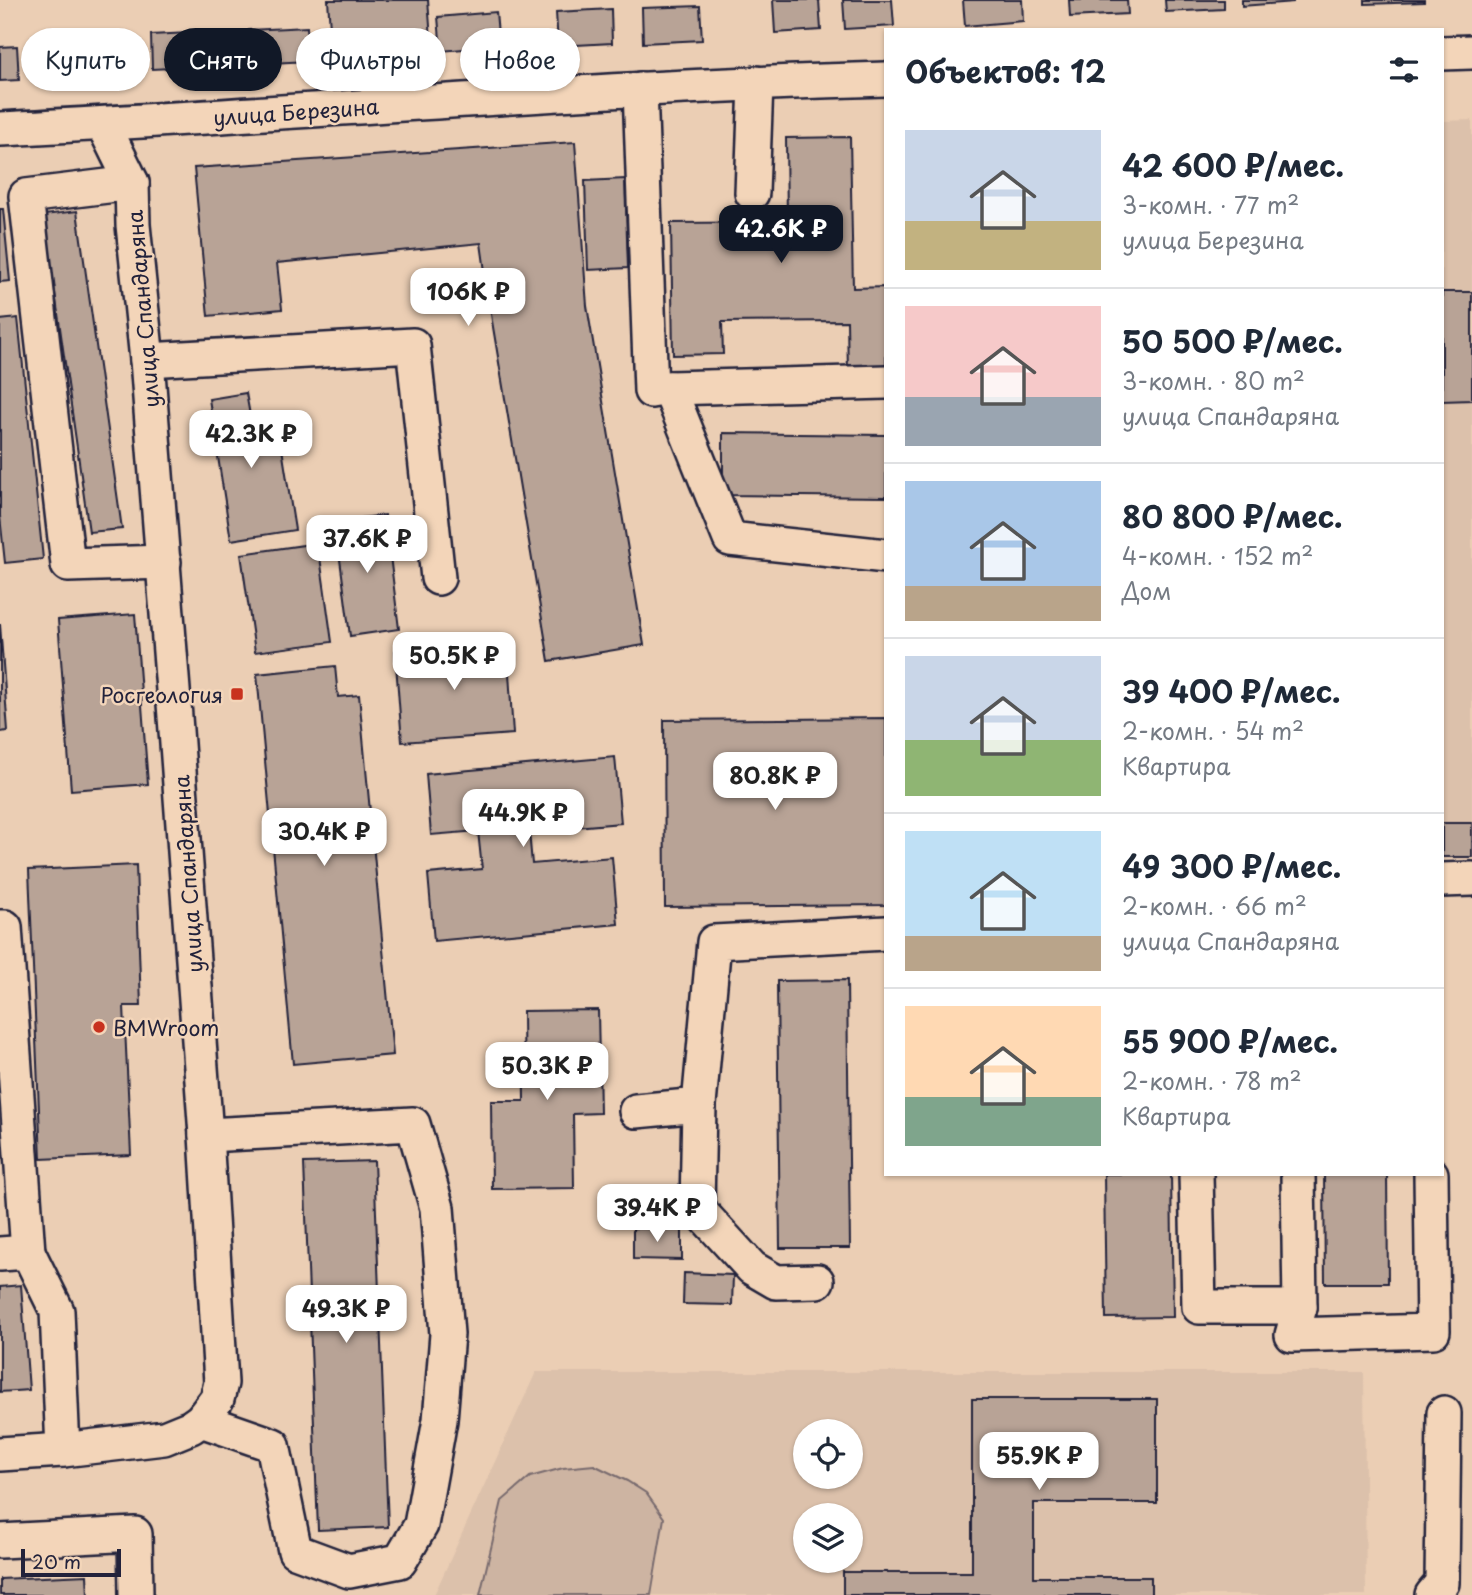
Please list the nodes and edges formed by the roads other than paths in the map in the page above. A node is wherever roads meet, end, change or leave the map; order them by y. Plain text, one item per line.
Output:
1 (1472, 52) edge
2 (1444, 53) edge
3 (884, 79) edge
4 (756, 83) junction
5 (640, 89) junction
6 (103, 124) junction
7 (0, 129) edge
8 (132, 183) junction
9 (752, 193) dead end
10 (147, 360) junction
11 (884, 382) edge
12 (668, 387) junction
13 (884, 556) edge
14 (164, 562) junction
15 (438, 578) dead end
16 (1472, 879) edge
17 (1444, 880) edge
18 (0, 927) edge
19 (884, 933) edge
20 (699, 1105) junction
21 (636, 1111) dead end
22 (206, 1135) junction
23 (1196, 1176) edge
24 (1298, 1176) edge
25 (1431, 1176) edge
26 (14, 1253) edge
27 (817, 1281) dead end
28 (1300, 1307) junction
29 (1444, 1413) dead end
30 (201, 1420) junction
31 (63, 1450) junction
32 (0, 1454) edge
33 (0, 1541) edge
34 (136, 1595) edge
35 (1432, 1595) edge

1 - 2 street
3 - 4 street, улица Березина
4 - 5 street, улица Березина
4 - 9 street
5 - 6 street, улица Березина
5 - 12 street
6 - 7 street, улица Березина
6 - 8 street, улица Спандаряна
8 - 10 street, улица Спандаряна
8 - 14 street
10 - 14 street, улица Спандаряна
10 - 15 street
11 - 12 street
12 - 13 street
14 - 22 street, улица Спандаряна
16 - 17 street
18 - 26 street
19 - 20 street
20 - 21 street
20 - 27 street
22 - 30 street, улица Спандаряна
22 - 30 street
23 - 28 street
24 - 28 street
25 - 28 street
26 - 31 street
29 - 35 street
30 - 31 street
31 - 32 street
33 - 34 street

